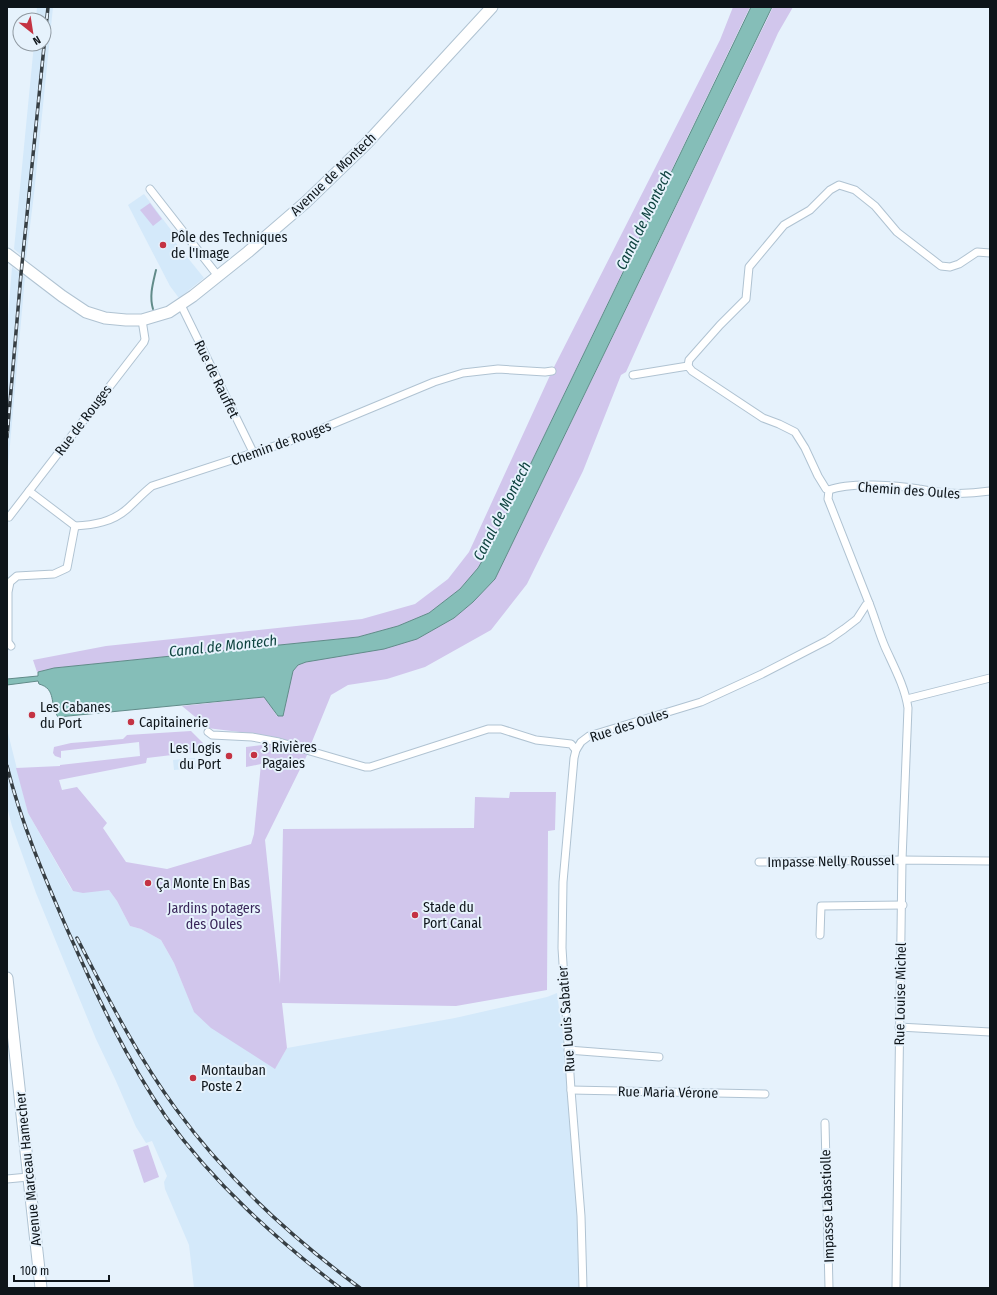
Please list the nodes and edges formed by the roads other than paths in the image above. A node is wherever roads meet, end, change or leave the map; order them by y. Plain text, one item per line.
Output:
1 (492, 7) edge
2 (150, 189) dead end
3 (990, 253) edge
4 (7, 254) edge
5 (218, 276) junction
6 (181, 305) junction
7 (142, 320) junction
8 (688, 366) junction
9 (552, 371) dead end
10 (633, 375) dead end
11 (254, 454) junction
12 (829, 490) junction
13 (990, 490) edge
14 (29, 491) junction
15 (9, 517) dead end
16 (75, 526) junction
17 (869, 603) junction
18 (11, 646) dead end
19 (990, 678) edge
20 (907, 699) junction
21 (208, 732) dead end
22 (576, 750) junction
23 (902, 860) junction
24 (990, 861) edge
25 (759, 862) dead end
26 (903, 905) junction
27 (820, 935) dead end
28 (7, 978) edge
29 (899, 1027) junction
30 (990, 1032) edge
31 (568, 1050) junction
32 (659, 1057) dead end
33 (571, 1090) junction
34 (765, 1094) dead end
35 (825, 1123) dead end
36 (28, 1178) junction
37 (7, 1180) edge
38 (41, 1288) edge
39 (583, 1288) edge
40 (829, 1288) edge
41 (896, 1288) edge

1 - 5 main road, Avenue de Montech
2 - 5 street
3 - 8 street
4 - 7 main road, Avenue de Montech
5 - 6 main road, Avenue de Montech
6 - 7 main road, Avenue de Montech
6 - 11 street, Rue de Rauffet
7 - 14 street, Rue de Rouges
8 - 10 street
8 - 12 street
9 - 11 street, Chemin de Rouges
11 - 16 street, Chemin de Rouges
12 - 13 street, Chemin des Oules
12 - 17 street
14 - 15 street, Rue de Rouges
14 - 16 street
16 - 18 street
17 - 20 street, Rue Louise Michel
17 - 22 street, Rue des Oules
19 - 20 street
20 - 23 street, Rue Louise Michel
21 - 22 street, Rue des Oules
22 - 31 street, Rue Louis Sabatier
23 - 24 street, Impasse Nelly Roussel
23 - 25 street, Impasse Nelly Roussel
23 - 26 street, Rue Louise Michel
26 - 27 street
26 - 29 street, Rue Louise Michel
28 - 36 main road, Avenue Marceau Hamecher
29 - 30 street
29 - 41 street, Rue Louise Michel
31 - 32 street
31 - 33 street, Rue Louis Sabatier
33 - 34 street, Rue Maria Vérone
33 - 39 street, Rue Louis Sabatier
35 - 40 street, Impasse Labastiolle
36 - 37 street
36 - 38 main road, Avenue Marceau Hamecher

